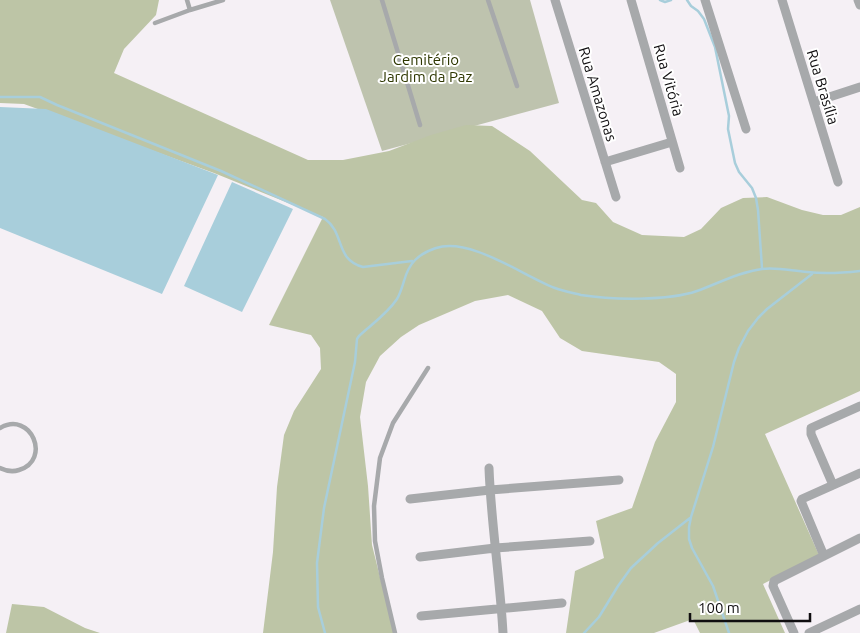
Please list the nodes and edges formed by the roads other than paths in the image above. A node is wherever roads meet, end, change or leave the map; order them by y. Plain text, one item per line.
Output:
1 (187, 0) edge
2 (223, 0) edge
3 (382, 0) edge
4 (488, 0) edge
5 (555, 0) edge
6 (631, 0) edge
7 (705, 0) edge
8 (782, 0) edge
9 (858, 0) edge
10 (860, 5) edge
11 (190, 10) junction
12 (155, 23) dead end
13 (517, 86) dead end
14 (860, 87) edge
15 (814, 102) junction
16 (420, 125) dead end
17 (746, 129) dead end
18 (672, 142) junction
19 (605, 162) junction
20 (680, 168) dead end
21 (838, 182) dead end
22 (616, 196) dead end
23 (428, 368) dead end
24 (860, 406) edge
25 (0, 428) edge
26 (0, 468) edge
27 (489, 468) dead end
28 (860, 473) edge
29 (619, 480) dead end
30 (833, 485) junction
31 (490, 490) junction
32 (410, 498) dead end
33 (860, 538) edge
34 (590, 541) dead end
35 (495, 548) junction
36 (824, 556) junction
37 (420, 558) dead end
38 (562, 603) dead end
39 (502, 608) junction
40 (860, 609) edge
41 (421, 616) dead end
42 (395, 633) edge
43 (503, 633) edge
44 (794, 633) edge
45 (809, 633) edge

1 - 11 lane
2 - 11 lane
3 - 16 lane
4 - 13 lane
5 - 19 street, Rua Amazonas
6 - 18 street, Rua Vitória
7 - 17 street
8 - 15 street, Rua Brasília
9 - 10 street
11 - 12 lane
14 - 15 street
15 - 21 street, Rua Brasília
18 - 19 street
18 - 20 street, Rua Vitória
19 - 22 street, Rua Amazonas
23 - 42 lane
24 - 30 street
25 - 26 lane
27 - 31 street
28 - 30 street
29 - 31 street
30 - 36 street
31 - 32 street
31 - 35 street
33 - 36 street
34 - 35 street
35 - 37 street
35 - 39 street
36 - 44 street
38 - 39 street
39 - 41 street
39 - 43 street
40 - 45 street

